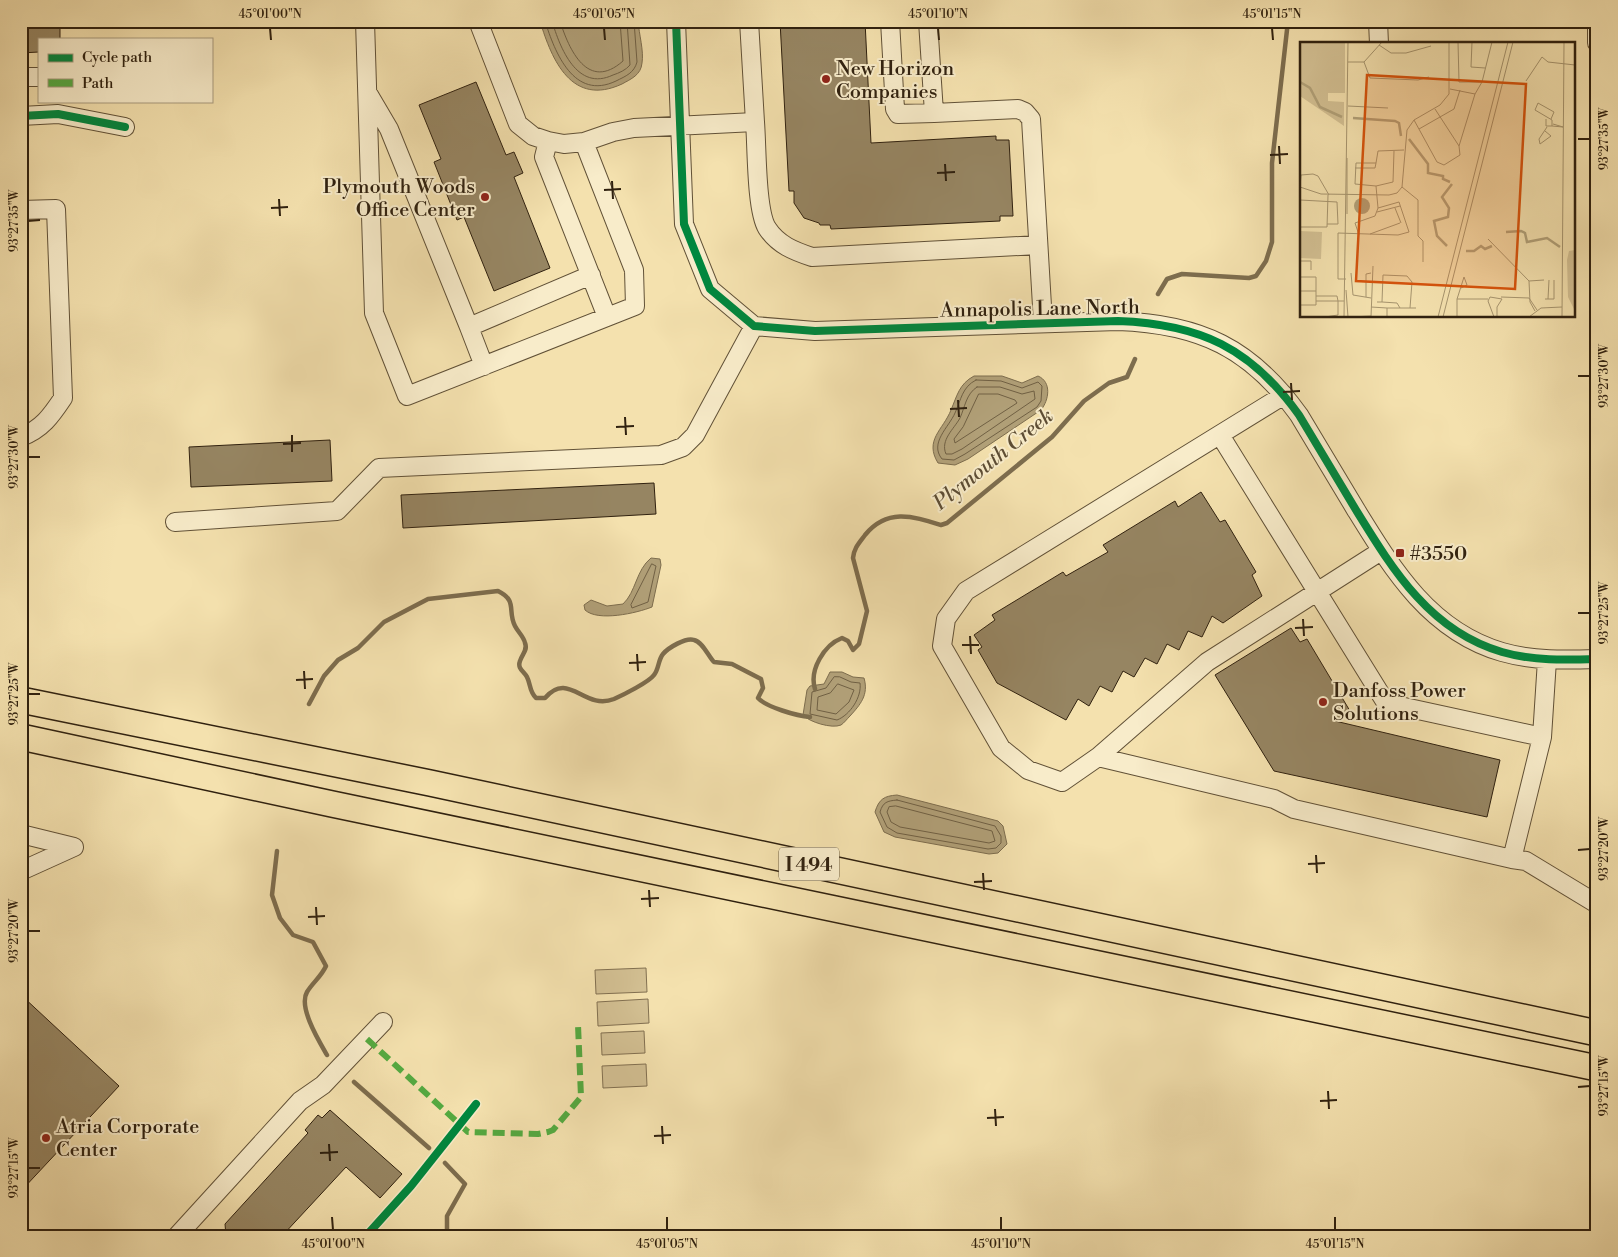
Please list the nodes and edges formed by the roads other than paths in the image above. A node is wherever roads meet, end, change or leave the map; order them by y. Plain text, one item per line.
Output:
1 (365, 21) edge
2 (478, 21) edge
3 (676, 21) edge
4 (749, 21) edge
5 (890, 21) edge
6 (928, 21) edge
7 (1378, 21) edge
8 (1597, 26) edge
9 (1379, 42) edge
10 (1597, 43) edge
11 (38, 76) edge
12 (21, 77) edge
13 (367, 92) junction
14 (66, 108) edge
15 (934, 113) junction
16 (21, 116) edge
17 (755, 122) junction
18 (680, 126) junction
19 (125, 127) dead end
20 (548, 141) junction
21 (584, 142) junction
22 (21, 210) edge
23 (1038, 245) junction
24 (591, 275) junction
25 (607, 317) junction
26 (1043, 323) junction
27 (754, 326) junction
28 (470, 327) junction
29 (484, 366) junction
30 (1284, 395) junction
31 (1220, 435) junction
32 (21, 436) edge
33 (175, 522) dead end
34 (1381, 550) junction
35 (1317, 590) junction
36 (1597, 659) edge
37 (1547, 660) junction
38 (21, 700) edge
39 (1542, 737) junction
40 (21, 738) edge
41 (1098, 757) junction
42 (21, 834) edge
43 (1512, 859) junction
44 (21, 871) edge
45 (1597, 904) edge
46 (383, 1022) dead end
47 (1597, 1033) edge
48 (1597, 1068) edge
49 (177, 1236) edge

1 - 13 street
2 - 20 street
3 - 18 street
4 - 17 street
5 - 15 street
6 - 15 street
7 - 9 street
8 - 10 street
11 - 12 street
13 - 28 street
13 - 29 street
14 - 16 street
14 - 19 street
15 - 23 street
17 - 18 street
17 - 23 street
18 - 21 street
18 - 27 street
20 - 21 street
20 - 24 street
21 - 25 street
22 - 32 street
23 - 26 street
24 - 25 street
24 - 28 street
25 - 29 street
26 - 27 street, Annapolis Lane North
26 - 30 street, Annapolis Lane North
27 - 33 street
28 - 29 street
30 - 31 street
30 - 34 street, Annapolis Lane North
31 - 35 street
31 - 41 street
34 - 35 street
34 - 37 street, Annapolis Lane North
35 - 39 street
35 - 41 street
36 - 37 street, Annapolis Lane North
37 - 39 street
38 - 47 highway, I 494
39 - 43 street
40 - 48 highway, I 494
41 - 43 street
42 - 44 street
43 - 45 street
46 - 49 street

